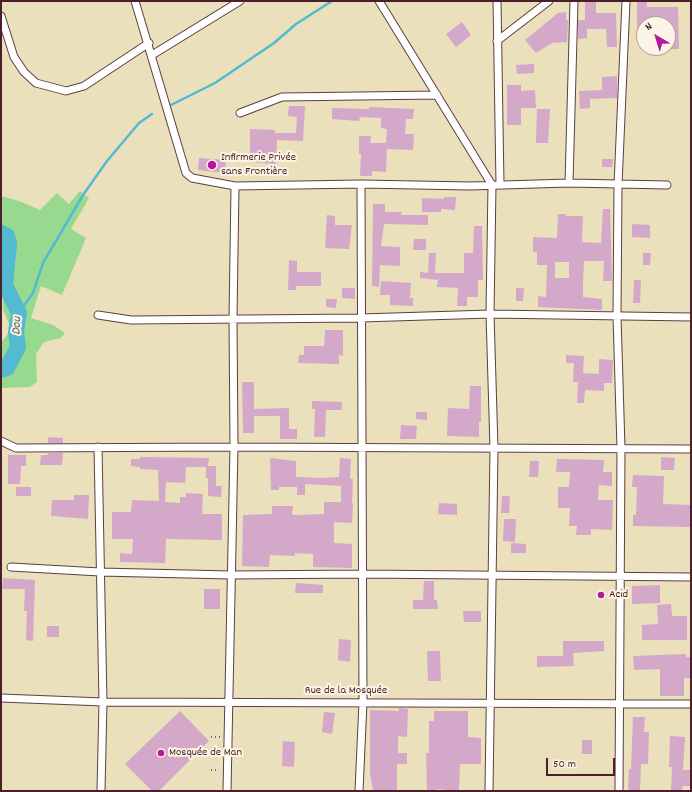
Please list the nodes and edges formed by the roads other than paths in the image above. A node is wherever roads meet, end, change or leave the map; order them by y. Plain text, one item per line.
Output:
1 (135, 1) edge
2 (240, 1) edge
3 (378, 1) edge
4 (497, 1) edge
5 (549, 1) edge
6 (574, 1) edge
7 (626, 1) edge
8 (1, 16) edge
9 (497, 41) junction
10 (149, 43) junction
11 (152, 55) junction
12 (437, 95) junction
13 (240, 113) dead end
14 (569, 183) junction
15 (361, 184) junction
16 (492, 185) junction
17 (500, 185) junction
18 (618, 185) junction
19 (667, 185) dead end
20 (235, 186) junction
21 (490, 314) junction
22 (98, 315) dead end
23 (618, 316) junction
24 (691, 317) edge
25 (361, 318) junction
26 (233, 319) junction
27 (1, 441) edge
28 (98, 447) junction
29 (234, 447) junction
30 (362, 448) junction
31 (494, 448) junction
32 (621, 448) junction
33 (691, 449) edge
34 (11, 567) dead end
35 (100, 572) junction
36 (363, 574) junction
37 (231, 575) junction
38 (492, 575) junction
39 (621, 576) junction
40 (691, 576) edge
41 (1, 698) edge
42 (228, 701) junction
43 (103, 702) junction
44 (363, 702) junction
45 (489, 703) junction
46 (620, 704) junction
47 (691, 704) edge
48 (101, 791) edge
49 (227, 791) edge
50 (358, 791) edge
51 (489, 791) edge
52 (619, 791) edge

1 - 10 street
2 - 11 street
3 - 12 street
4 - 9 street
5 - 9 street
6 - 14 street
7 - 18 street
8 - 10 street
9 - 17 street
10 - 11 street
11 - 20 street
12 - 13 street
12 - 16 street
14 - 17 street
14 - 18 street
15 - 16 street
15 - 20 street
15 - 25 street
16 - 17 street
16 - 21 street
18 - 19 street
18 - 23 street
20 - 26 street
21 - 23 street
21 - 25 street
21 - 31 street
22 - 26 street
23 - 24 street
23 - 32 street
25 - 26 street
25 - 30 street
26 - 29 street
27 - 28 street
28 - 29 street
28 - 35 street
29 - 30 street
29 - 37 street
30 - 31 street
30 - 36 street
31 - 32 street
31 - 38 street
32 - 33 street
32 - 39 street
34 - 35 street
35 - 37 street
35 - 43 street
36 - 37 street
36 - 38 street
36 - 44 street
37 - 42 street
38 - 39 street
38 - 45 street
39 - 40 street
39 - 46 street
41 - 43 street, Rue de la Mosquée
42 - 43 street, Rue de la Mosquée
42 - 44 street, Rue de la Mosquée
42 - 49 street
43 - 48 street
44 - 45 street, Rue de la Mosquée
44 - 50 street
45 - 46 street, Rue de la Mosquée
45 - 51 street
46 - 47 street, Rue de la Mosquée
46 - 52 street

